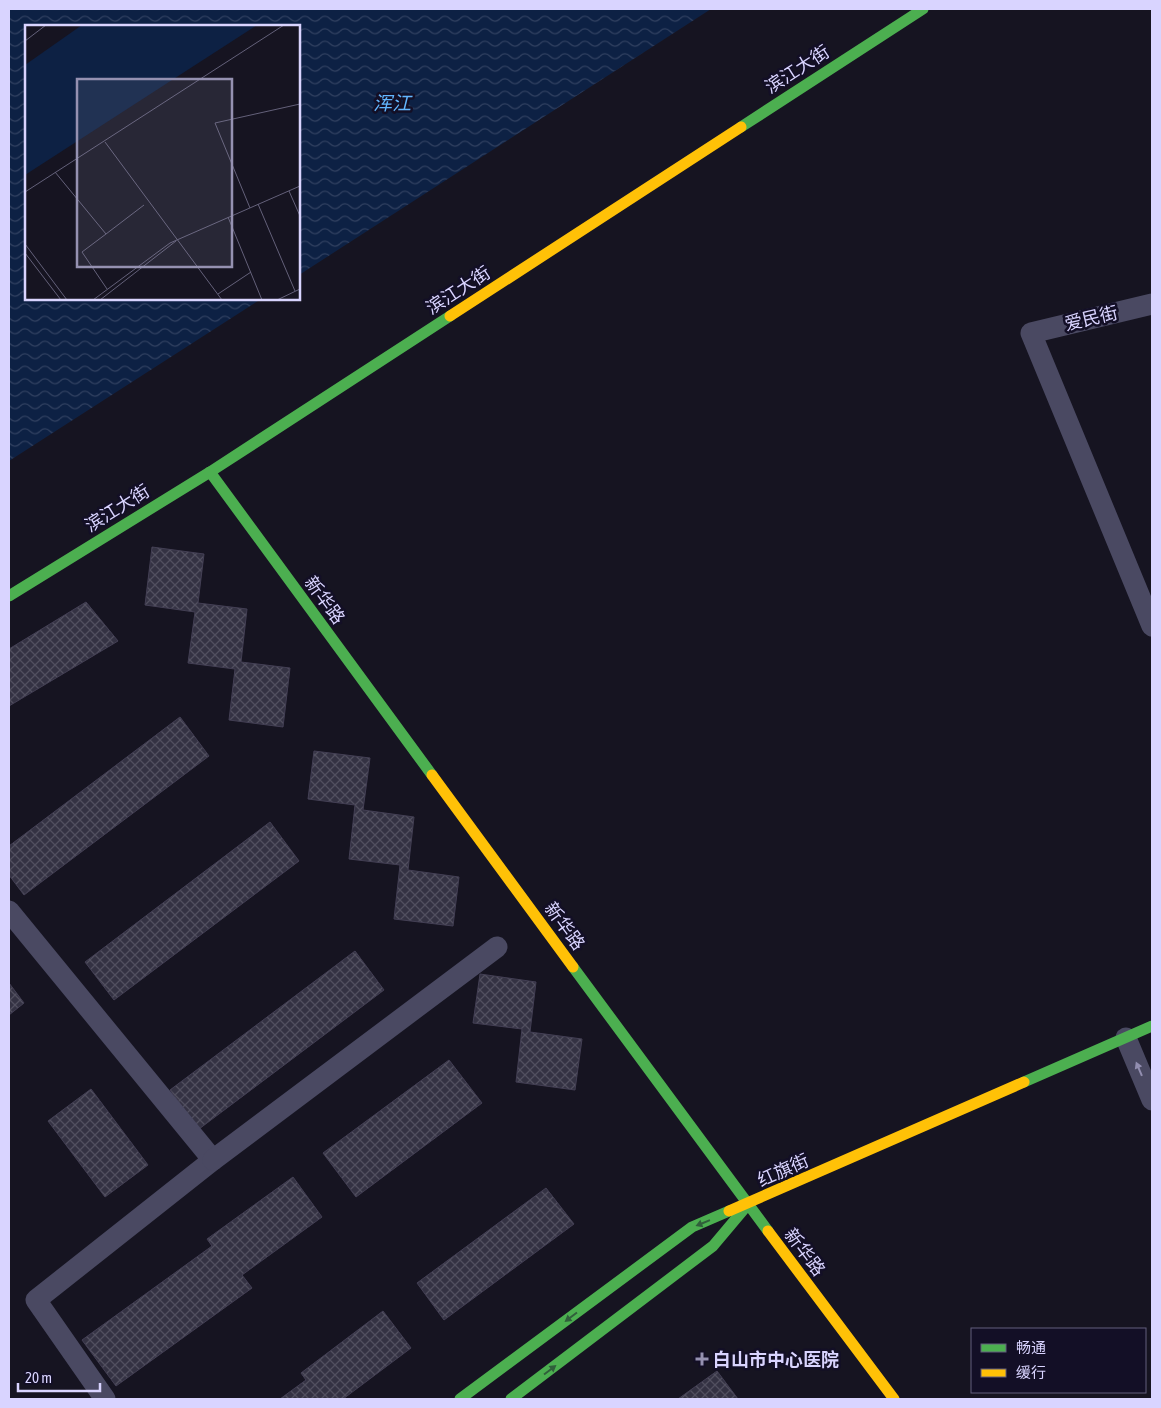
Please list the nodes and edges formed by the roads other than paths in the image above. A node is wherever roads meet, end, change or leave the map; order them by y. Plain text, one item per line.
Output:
1 (923, 9) edge
2 (1152, 304) edge
3 (210, 472) junction
4 (9, 596) edge
5 (1152, 626) edge
6 (9, 910) edge
7 (497, 946) dead end
8 (1152, 1026) edge
9 (1126, 1038) junction
10 (1152, 1100) edge
11 (213, 1160) junction
12 (748, 1204) junction
13 (105, 1399) edge
14 (460, 1399) edge
15 (511, 1399) edge
16 (894, 1399) edge

1 - 3 main road, 滨江大街
2 - 5 street, 爱民街
3 - 4 main road, 滨江大街
3 - 12 main road, 新华路
6 - 11 street
7 - 11 street
8 - 9 main road, 红旗街
10 -> 9 street
9 - 12 main road, 红旗街
11 - 13 street
12 -> 14 main road, 红旗街
15 -> 12 main road
12 - 16 main road, 新华路

